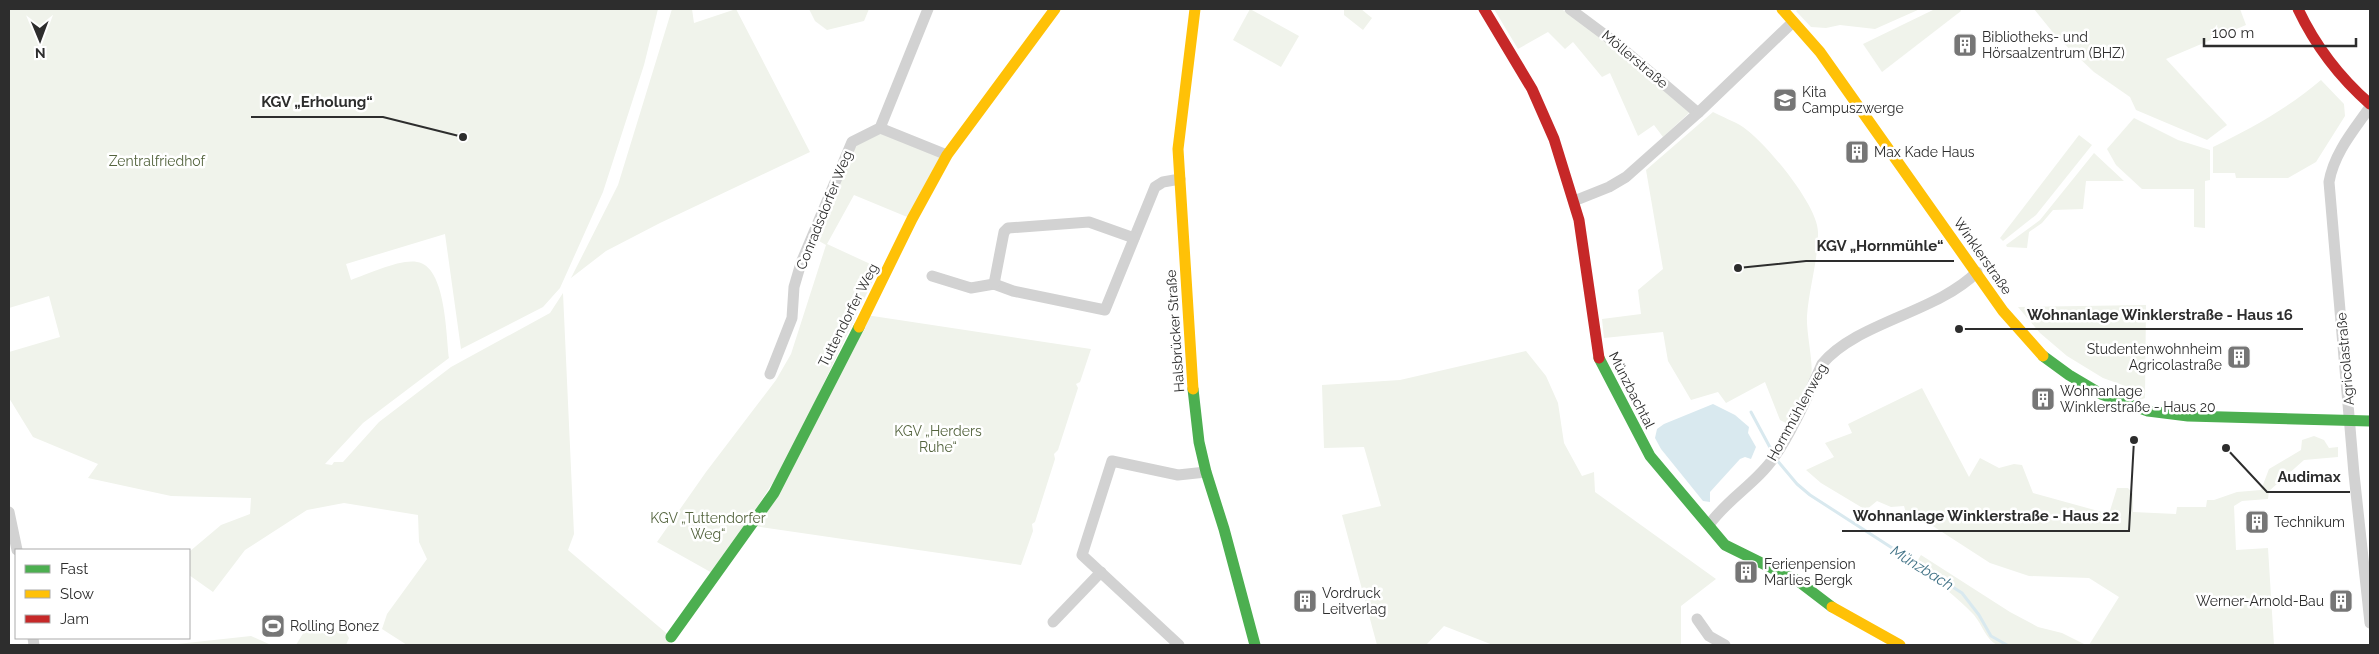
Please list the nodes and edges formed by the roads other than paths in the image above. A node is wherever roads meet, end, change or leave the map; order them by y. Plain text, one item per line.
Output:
1 (928, 9) edge
2 (1055, 9) edge
3 (1195, 9) edge
4 (1484, 9) edge
5 (1570, 9) edge
6 (1782, 9) edge
7 (2298, 9) edge
8 (1793, 22) junction
9 (2370, 105) edge
10 (1698, 113) junction
11 (880, 128) junction
12 (947, 155) junction
13 (1180, 180) junction
14 (1574, 201) junction
15 (1134, 238) junction
16 (1977, 272) junction
17 (932, 276) dead end
18 (994, 284) junction
19 (770, 374) dead end
20 (2370, 421) edge
21 (2350, 422) junction
22 (1206, 472) junction
23 (9, 512) edge
24 (1709, 525) junction
25 (17, 549) edge
26 (1101, 572) junction
27 (1697, 619) dead end
28 (1052, 622) dead end
29 (2370, 623) edge
30 (671, 637) dead end
31 (1179, 645) edge
32 (1255, 645) edge
33 (1725, 645) edge
34 (1900, 645) edge

1 - 11 street
2 - 12 street, Tuttendorfer Weg
3 - 13 street, Halsbrücker Straße
4 - 14 street, Münzbachtal
5 - 10 street, Möllerstraße
6 - 8 street, Winklerstraße
7 - 9 street
8 - 10 street
8 - 16 street, Winklerstraße
9 - 21 street, Agricolastraße
10 - 14 street
11 - 12 street
11 - 19 street, Conradsdorfer Weg
12 - 30 street, Tuttendorfer Weg
13 - 15 street
13 - 22 street, Halsbrücker Straße
14 - 24 street, Münzbachtal
15 - 18 street
15 - 18 street
16 - 21 street, Winklerstraße
16 - 24 street, Hornmühlenweg
17 - 18 street
20 - 21 street, Winklerstraße
21 - 29 street, Agricolastraße
22 - 26 street
22 - 32 street, Halsbrücker Straße
23 - 25 street
24 - 34 street, Münzbachtal
26 - 28 street
26 - 31 street
27 - 33 street

